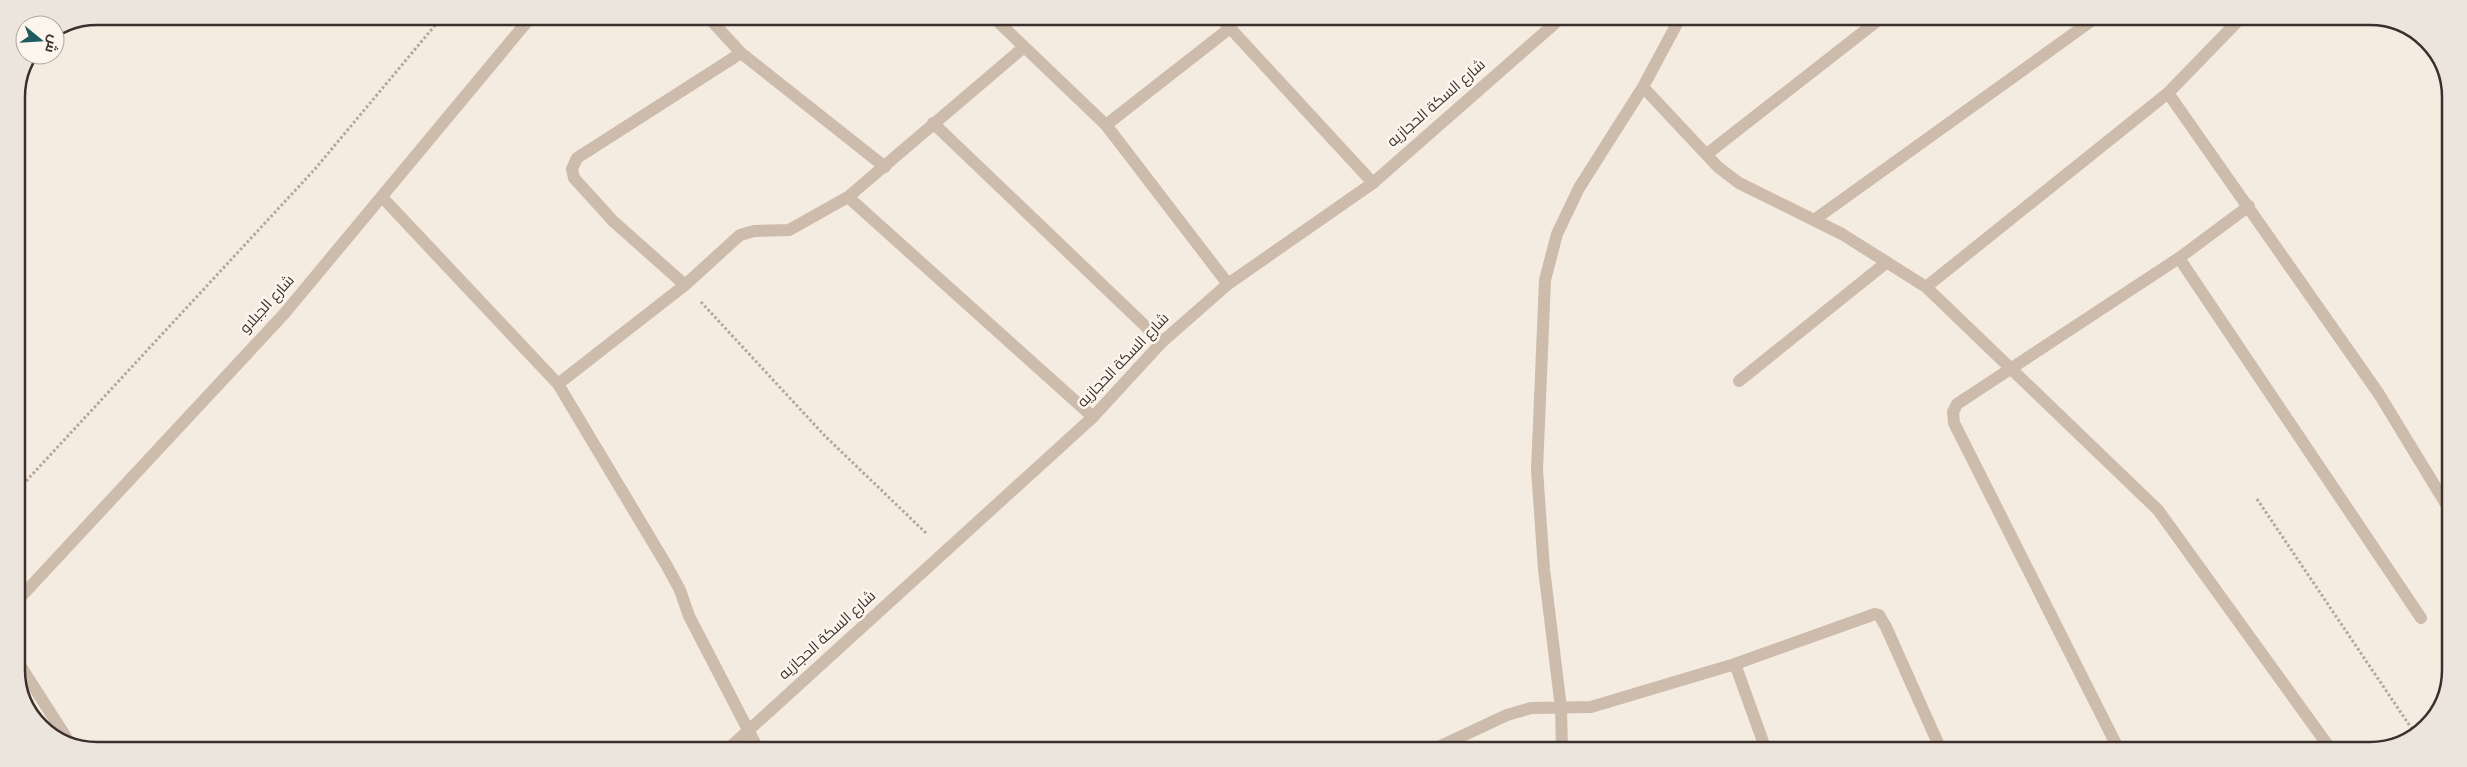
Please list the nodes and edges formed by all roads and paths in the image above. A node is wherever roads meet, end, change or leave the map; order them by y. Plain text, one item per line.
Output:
1 (435, 25) edge
2 (524, 25) edge
3 (715, 25) edge
4 (1001, 25) edge
5 (1227, 25) edge
6 (1553, 25) edge
7 (1676, 25) edge
8 (1872, 25) edge
9 (2086, 25) edge
10 (2231, 25) edge
11 (1230, 28) junction
12 (1024, 47) junction
13 (741, 53) junction
14 (1643, 87) junction
15 (2168, 93) junction
16 (933, 123) junction
17 (1106, 125) junction
18 (1707, 154) junction
19 (885, 167) junction
20 (1373, 182) junction
21 (382, 197) junction
22 (848, 197) junction
23 (2249, 206) junction
24 (1814, 220) junction
25 (2179, 258) junction
26 (1887, 262) junction
27 (1228, 284) junction
28 (685, 285) junction
29 (1926, 287) junction
30 (1162, 342) junction
31 (2012, 369) junction
32 (1739, 381) dead end
33 (558, 384) junction
34 (1093, 417) junction
35 (25, 482) edge
36 (2442, 498) edge
37 (2256, 499) dead end
38 (946, 552) junction
39 (25, 592) edge
40 (2420, 618) dead end
41 (1735, 664) junction
42 (25, 673) edge
43 (1561, 708) junction
44 (2412, 729) edge
45 (749, 731) junction
46 (64, 735) edge
47 (736, 742) edge
48 (754, 742) edge
49 (1450, 742) edge
50 (1562, 742) edge
51 (1763, 742) edge
52 (1937, 742) edge
53 (2115, 742) edge
54 (2326, 742) edge

1 - 35 path
2 - 21 street, شارع الجبلاو
3 - 13 street
4 - 12 street
5 - 11 street
6 - 20 street, شارع السكة الحجازيه
7 - 14 street
8 - 18 street
9 - 24 street
10 - 15 street
11 - 17 street
11 - 20 street
12 - 16 street
12 - 17 street
13 - 19 street
13 - 28 street
14 - 18 street
14 - 43 street
15 - 23 street
15 - 29 street
16 - 19 street
16 - 30 street
17 - 27 street
18 - 24 street
19 - 22 street
20 - 27 street, شارع السكة الحجازيه
21 - 33 street
21 - 39 street, شارع الجبلاو
22 - 28 street
22 - 34 street
23 - 25 street
23 - 36 street
24 - 26 street
25 - 31 street
25 - 40 street
26 - 29 street
26 - 32 street
27 - 30 street, شارع السكة الحجازيه
28 - 33 street
28 - 38 path
29 - 31 street
30 - 34 street, شارع السكة الحجازيه
31 - 53 street
31 - 54 street
33 - 45 street
34 - 38 street, شارع السكة الحجازيه
37 - 44 path
38 - 45 street, شارع السكة الحجازيه
41 - 43 street
41 - 51 street
41 - 52 street
42 - 46 street
43 - 49 street
43 - 50 street
45 - 47 street, شارع السكة الحجازيه
45 - 48 street

